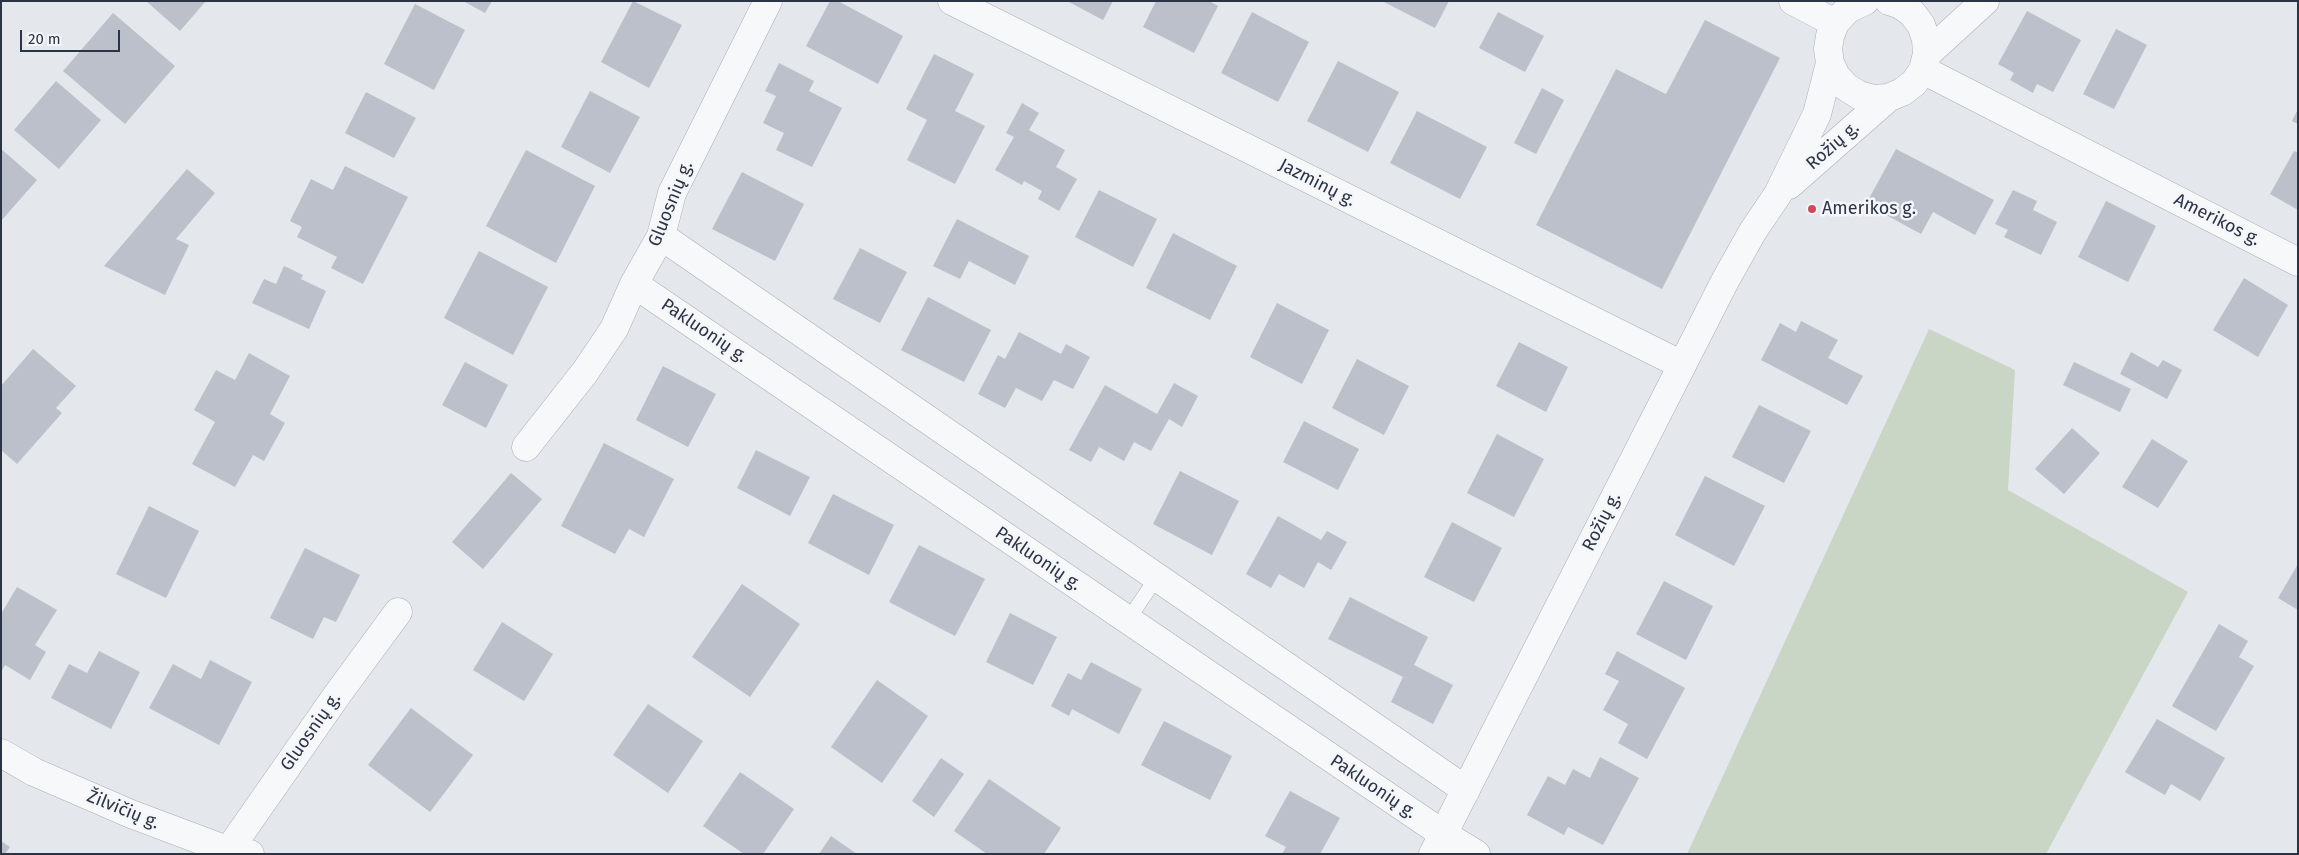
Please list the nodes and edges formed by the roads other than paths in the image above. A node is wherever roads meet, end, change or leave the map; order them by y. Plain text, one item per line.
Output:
1 (768, 1) edge
2 (952, 1) edge
3 (1793, 1) edge
4 (1865, 1) edge
5 (1889, 1) edge
6 (1985, 1) edge
7 (1835, 23) junction
8 (1925, 62) junction
9 (1830, 63) junction
10 (1888, 98) junction
11 (1778, 194) junction
12 (661, 236) junction
13 (2298, 262) edge
14 (634, 284) junction
15 (1682, 365) junction
16 (526, 447) dead end
17 (1157, 577) junction
18 (398, 612) dead end
19 (1128, 620) junction
20 (1, 753) edge
21 (1466, 790) junction
22 (1438, 844) edge
23 (234, 853) edge
24 (1476, 854) edge

1 - 12 street, Gluosnių g.
2 - 15 street, Jazminų g.
3 - 7 street
4 - 7 street
5 - 8 street
6 - 8 street
7 - 9 street, Rožių g.
8 - 10 street, Rožių g.
8 - 13 street, Amerikos g.
9 - 10 street
9 - 11 street, Rožių g.
10 - 11 street, Rožių g.
11 - 15 street, Rožių g.
12 - 14 street, Gluosnių g.
12 - 17 street
14 - 16 street, Gluosnių g.
14 - 19 street, Pakluonių g.
15 - 21 street, Rožių g.
17 - 19 lane
17 - 21 street
18 - 23 street, Gluosnių g.
19 - 22 street, Pakluonių g.
20 - 23 street, Žilvičių g.
21 - 22 street, Rožių g.
22 - 24 street, Pakluonių g.

